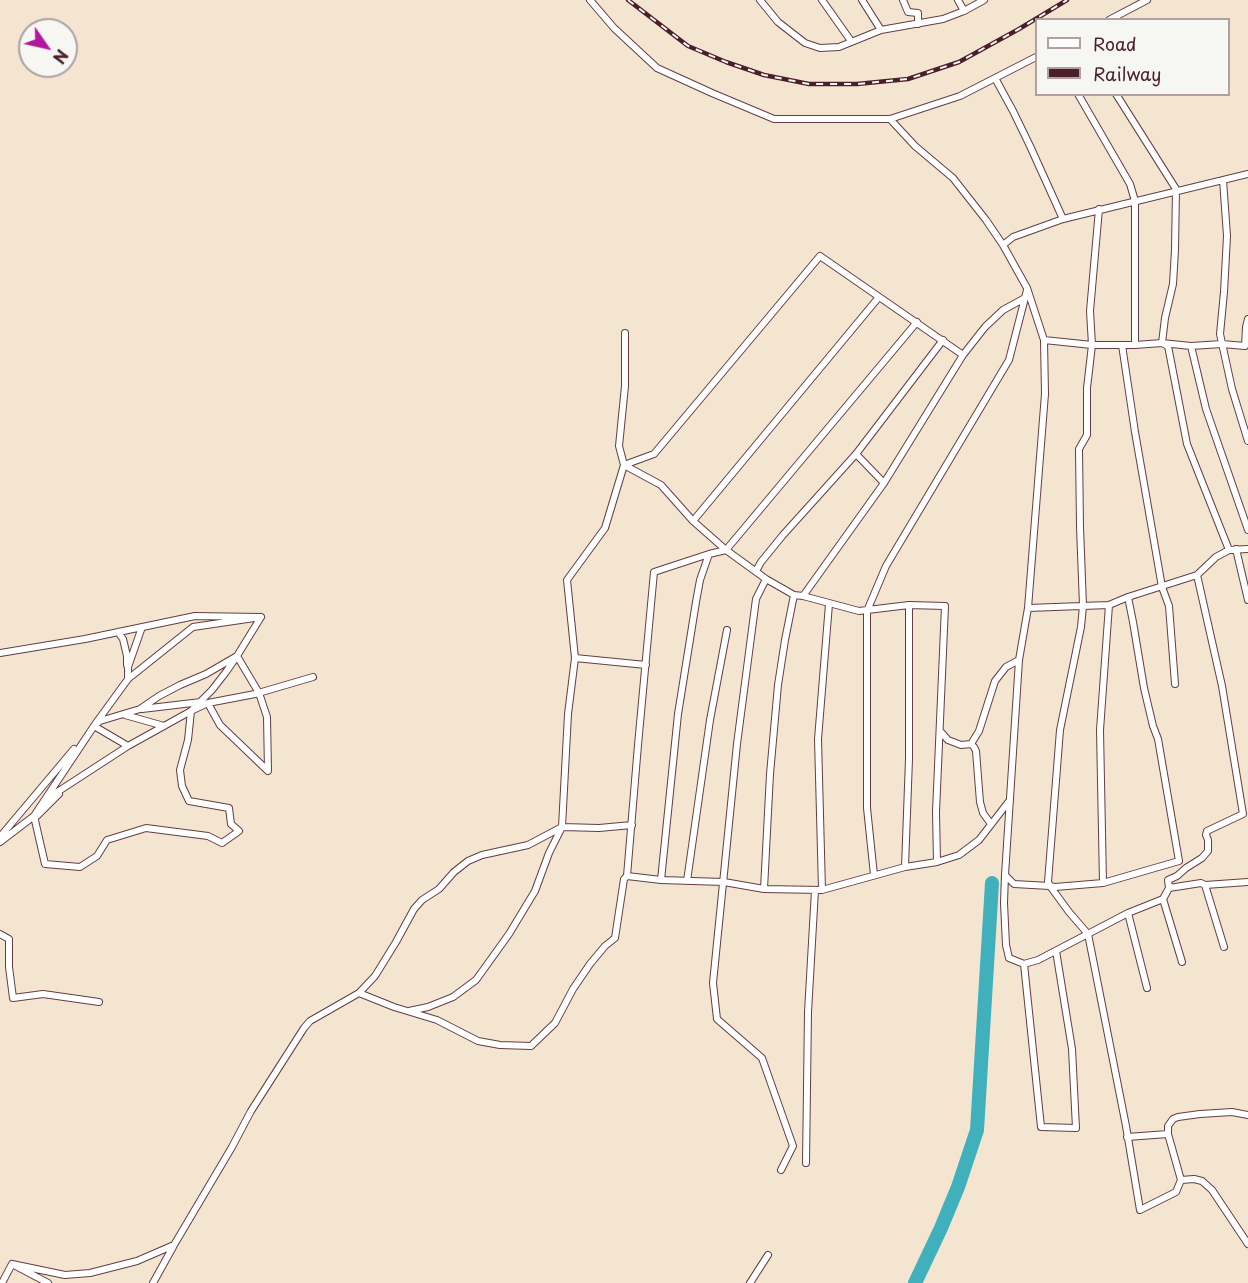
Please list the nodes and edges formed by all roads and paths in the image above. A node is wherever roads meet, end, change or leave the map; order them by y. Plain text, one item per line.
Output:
1 (590, 0) edge
2 (760, 0) edge
3 (822, 0) edge
4 (862, 0) edge
5 (903, 0) edge
6 (958, 0) edge
7 (984, 0) edge
8 (1147, 0) edge
9 (964, 11) junction
10 (1113, 18) edge
11 (918, 24) junction
12 (881, 30) junction
13 (851, 42) junction
14 (1035, 58) edge
15 (995, 78) junction
16 (1079, 96) edge
17 (1117, 96) edge
18 (890, 119) junction
19 (1248, 174) edge
20 (1223, 180) junction
21 (1176, 192) junction
22 (1135, 201) junction
23 (1099, 209) junction
24 (1063, 219) junction
25 (1003, 245) junction
26 (1028, 288) junction
27 (879, 297) junction
28 (1025, 298) junction
29 (1248, 319) edge
30 (917, 322) junction
31 (625, 333) dead end
32 (943, 340) junction
33 (1044, 340) junction
34 (1162, 343) junction
35 (1222, 344) junction
36 (1092, 345) junction
37 (1122, 345) junction
38 (1134, 345) junction
39 (1191, 346) junction
40 (963, 355) junction
41 (1248, 441) edge
42 (856, 454) junction
43 (624, 465) junction
44 (884, 483) junction
45 (693, 521) junction
46 (1248, 530) edge
47 (1248, 549) edge
48 (726, 550) junction
49 (1233, 550) junction
50 (709, 554) junction
51 (756, 571) junction
52 (1197, 575) junction
53 (766, 579) junction
54 (1162, 586) junction
55 (794, 595) junction
56 (803, 596) junction
57 (1128, 597) junction
58 (1248, 600) edge
59 (830, 604) junction
60 (909, 605) junction
61 (1109, 605) junction
62 (1083, 606) junction
63 (1028, 608) junction
64 (867, 611) junction
65 (261, 617) junction
66 (142, 627) junction
67 (727, 630) dead end
68 (118, 632) junction
69 (0, 653) edge
70 (237, 656) junction
71 (575, 658) junction
72 (1019, 660) junction
73 (646, 665) junction
74 (128, 672) junction
75 (313, 677) dead end
76 (128, 680) junction
77 (1175, 684) dead end
78 (259, 693) junction
79 (201, 702) junction
80 (210, 707) dead end
81 (140, 709) junction
82 (191, 711) junction
83 (123, 714) junction
84 (164, 726) junction
85 (93, 727) junction
86 (940, 731) junction
87 (971, 744) junction
88 (128, 746) junction
89 (69, 784) junction
90 (45, 800) junction
91 (1010, 800) junction
92 (34, 817) junction
93 (991, 824) junction
94 (632, 825) junction
95 (562, 827) junction
96 (0, 837) edge
97 (0, 842) edge
98 (937, 862) junction
99 (904, 867) junction
100 (874, 875) junction
101 (1005, 875) junction
102 (627, 876) junction
103 (660, 880) junction
104 (687, 881) junction
105 (724, 882) junction
106 (1248, 882) edge
107 (1103, 883) junction
108 (1205, 885) junction
109 (1050, 886) junction
110 (1169, 888) junction
111 (764, 890) junction
112 (815, 890) junction
113 (822, 890) junction
114 (1163, 899) junction
115 (1128, 913) junction
116 (0, 934) edge
117 (1088, 934) junction
118 (1224, 947) dead end
119 (1056, 951) junction
120 (1182, 962) dead end
121 (1024, 964) junction
122 (1147, 988) dead end
123 (359, 993) junction
124 (99, 1002) dead end
125 (408, 1011) junction
126 (1248, 1115) edge
127 (1168, 1134) junction
128 (1128, 1137) junction
129 (806, 1163) dead end
130 (781, 1170) dead end
131 (1181, 1180) junction
132 (174, 1245) junction
133 (1248, 1245) edge
134 (768, 1255) dead end
135 (12, 1264) junction
136 (2, 1283) edge
137 (48, 1283) edge
138 (153, 1283) edge
139 (750, 1283) edge

1 - 18 street
2 - 13 street
3 - 13 street
4 - 12 street
5 - 11 street
6 - 9 street
7 - 9 street
8 - 10 street
9 - 11 street
11 - 12 street
12 - 13 street
14 - 15 street
15 - 18 street
15 - 24 street
16 - 22 street
17 - 21 street
18 - 25 street
19 - 20 street
20 - 21 street
20 - 35 street
21 - 22 street
21 - 34 street
22 - 23 street
22 - 38 street
23 - 24 street
23 - 36 street
24 - 25 street
25 - 26 street
26 - 28 street
26 - 33 street
27 - 30 street
27 - 43 street
27 - 45 street
28 - 40 street
28 - 64 street
29 - 35 street
30 - 32 street
30 - 48 street
31 - 43 street
32 - 40 street
32 - 42 street
33 - 36 street
33 - 63 street
34 - 38 street
34 - 39 street
34 - 49 street
35 - 39 street
35 - 41 street
36 - 37 street
36 - 62 street
37 - 38 street
37 - 54 street
39 - 46 street
40 - 44 street
42 - 44 street
42 - 51 street
43 - 45 street
43 - 71 street
44 - 56 street
45 - 48 street
47 - 49 street
48 - 50 street
48 - 51 street
49 - 52 street
49 - 58 street
50 - 73 street
50 - 103 street
51 - 53 street
52 - 54 street
52 - 110 street
53 - 55 street
53 - 105 street
54 - 57 street
54 - 77 street
55 - 56 street
55 - 111 street
56 - 59 street
57 - 61 street
57 - 107 street
59 - 64 street
59 - 113 street
60 - 64 street
60 - 86 street
60 - 99 street
61 - 62 street
61 - 107 street
62 - 63 street
62 - 109 street
63 - 72 street
64 - 100 street
65 - 66 street
65 - 70 street
65 - 76 street
66 - 68 street
66 - 74 street
67 - 104 street
68 - 69 street
68 - 74 street
70 - 78 street
70 - 79 street
70 - 81 street
71 - 73 street
71 - 95 street
72 - 87 street
72 - 91 street
73 - 94 street
74 - 76 street
75 - 78 street
76 - 85 street
78 - 80 street
78 - 82 street
79 - 81 street
79 - 82 street
81 - 83 street
82 - 84 street
82 - 92 street
83 - 84 street
83 - 85 street
84 - 88 street
85 - 88 street
85 - 90 street
85 - 96 street
86 - 87 street
86 - 98 street
87 - 93 street
88 - 89 street
89 - 90 street
89 - 92 street
90 - 92 street
91 - 93 street
91 - 101 street
92 - 97 street
93 - 98 street
94 - 95 street
94 - 102 street
95 - 123 street
95 - 125 street
98 - 99 street
99 - 100 street
100 - 113 street
101 - 109 street
101 - 121 street
102 - 103 street
102 - 125 street
103 - 104 street
104 - 105 street
105 - 111 street
105 - 130 street
106 - 108 street
107 - 109 street
108 - 110 street
108 - 118 street
109 - 117 street
110 - 114 street
111 - 112 street
112 - 113 street
112 - 129 street
114 - 115 street
114 - 120 street
115 - 117 street
115 - 122 street
116 - 124 street
117 - 119 street
117 - 128 street
119 - 121 street
119 - 121 street
123 - 125 street
123 - 132 street
126 - 127 street
127 - 128 street
127 - 131 street
128 - 131 street
131 - 133 street
132 - 135 street
132 - 138 street
134 - 139 street
135 - 136 street
135 - 137 street

